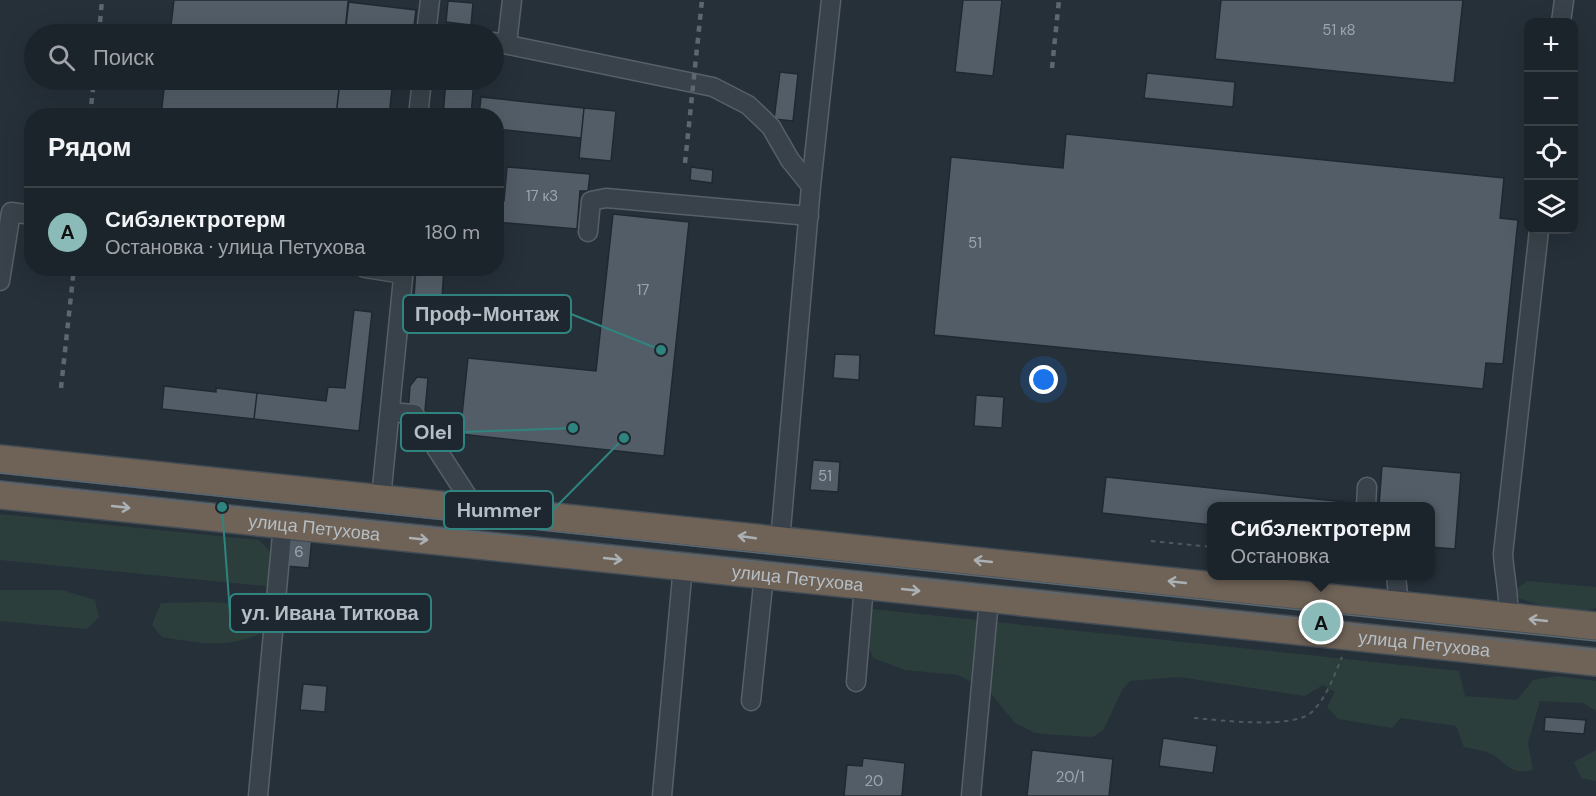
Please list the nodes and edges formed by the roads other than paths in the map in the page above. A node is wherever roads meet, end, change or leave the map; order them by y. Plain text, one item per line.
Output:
1 (430, 0) edge
2 (512, 0) edge
3 (831, 0) edge
4 (1564, 0) edge
5 (1562, 18) edge
6 (427, 24) edge
7 (504, 28) edge
8 (504, 43) edge
9 (421, 90) edge
10 (419, 108) edge
11 (812, 186) junction
12 (24, 213) edge
13 (809, 216) junction
14 (588, 232) dead end
15 (1539, 234) edge
16 (403, 276) edge
17 (0, 281) edge
18 (390, 412) junction
19 (0, 459) edge
20 (76, 466) junction
21 (194, 478) junction
22 (1367, 487) dead end
23 (0, 495) edge
24 (381, 498) junction
25 (1366, 502) edge
26 (76, 503) junction
27 (475, 508) junction
28 (189, 515) junction
29 (283, 524) junction
30 (780, 542) junction
31 (683, 566) junction
32 (764, 575) junction
33 (1396, 580) edge
34 (864, 585) junction
35 (989, 599) junction
36 (1399, 605) junction
37 (1508, 617) junction
38 (1596, 626) edge
39 (1596, 662) edge
40 (856, 682) dead end
41 (752, 702) dead end
42 (258, 796) edge
43 (662, 796) edge
44 (971, 796) edge

1 - 6 street
2 - 7 street
3 - 11 street
4 - 5 street
8 - 11 street
9 - 10 street
11 - 13 street
12 - 17 street
13 - 14 street
13 - 30 street
15 - 37 street
16 - 18 street
18 - 24 street
18 - 27 street
19 - 20 highway, улица Петухова
20 - 21 highway, улица Петухова
20 - 26 highway
21 - 24 highway, улица Петухова
21 - 28 highway
22 - 25 street
23 - 26 highway, улица Петухова
24 - 27 highway, улица Петухова
26 -> 28 highway, улица Петухова
30 -> 27 highway, улица Петухова
28 - 29 highway, улица Петухова
29 -> 31 highway, улица Петухова
29 - 42 street
36 -> 30 highway, улица Петухова
31 - 32 highway, улица Петухова
31 - 43 street
32 - 34 highway, улица Петухова
32 - 41 street
33 - 36 street
34 -> 35 highway, улица Петухова
34 - 40 street
35 - 39 highway, улица Петухова
35 - 44 street
36 - 37 highway, улица Петухова
38 -> 37 highway, улица Петухова

